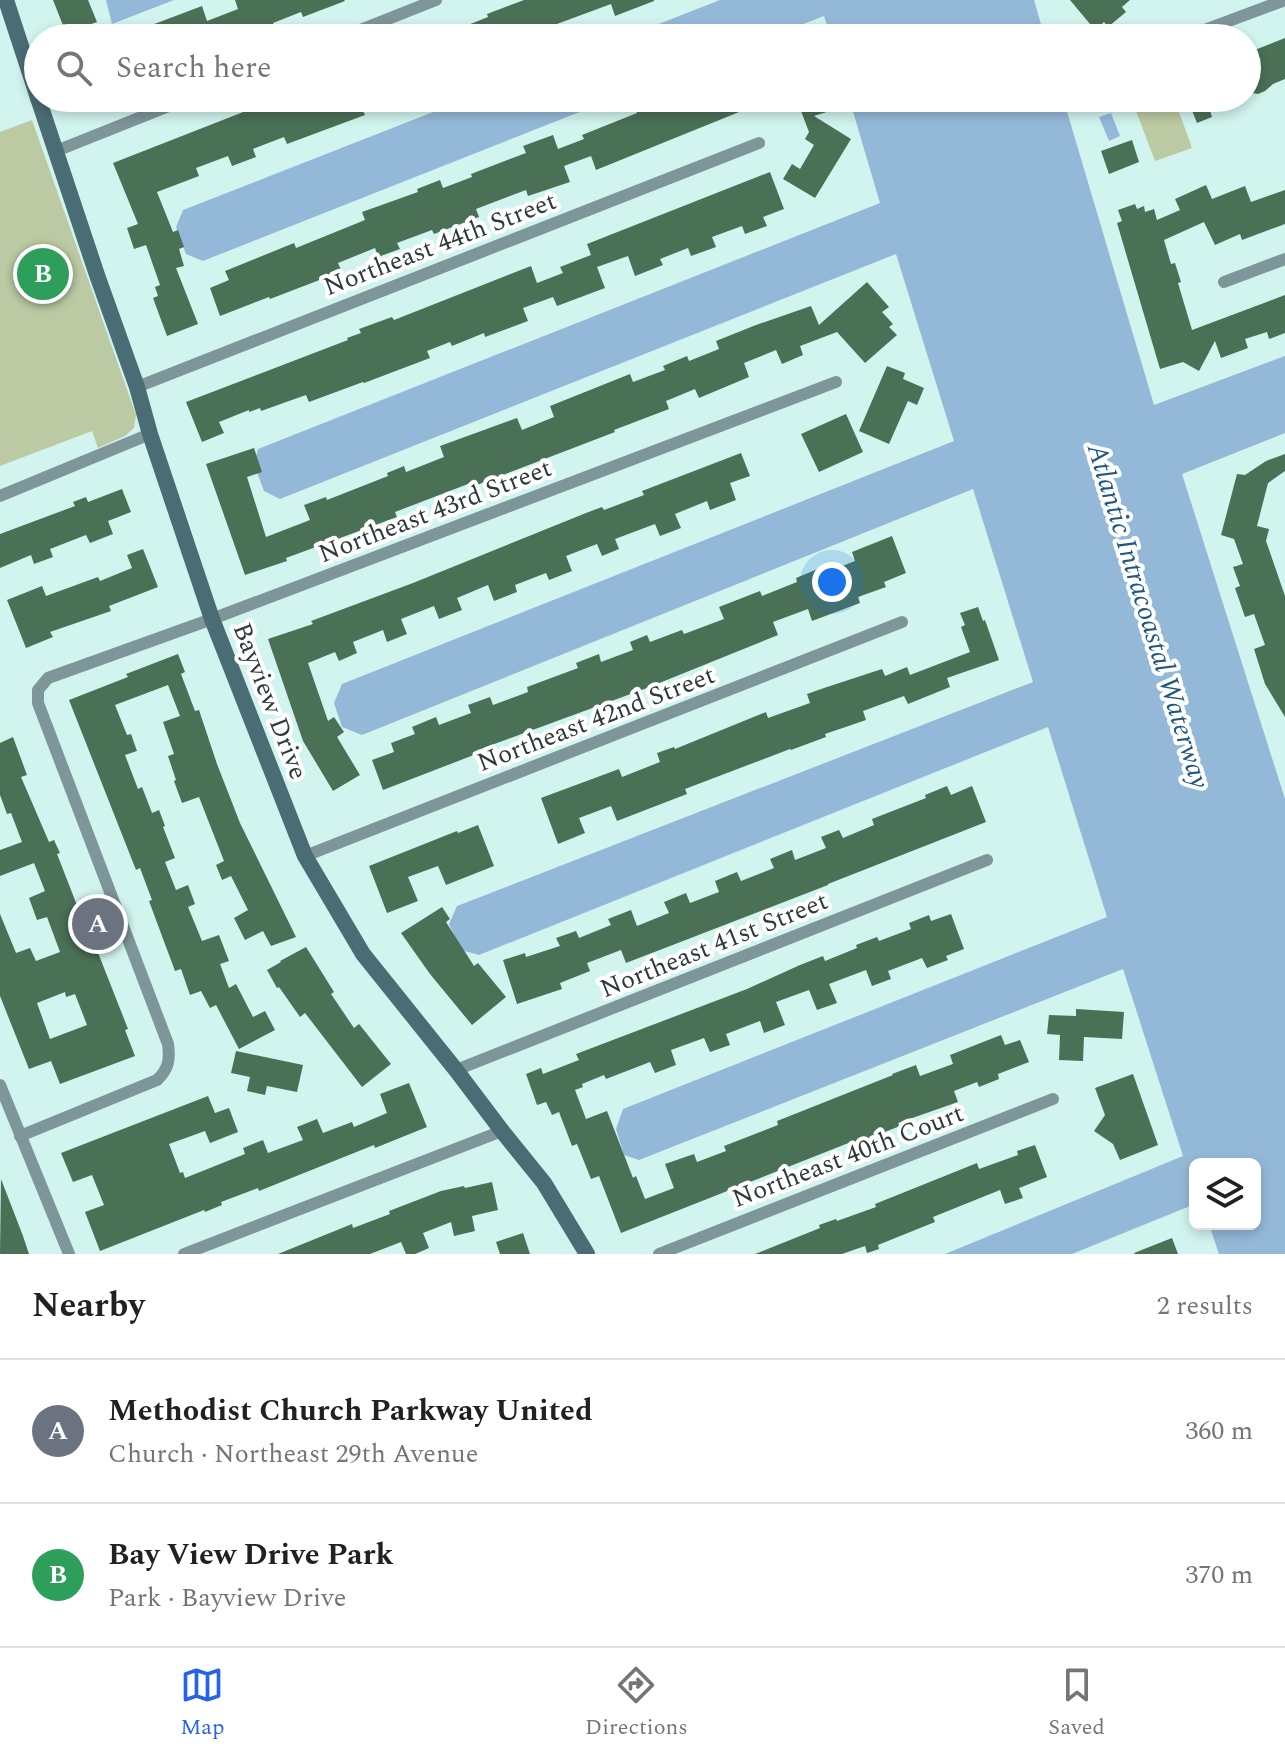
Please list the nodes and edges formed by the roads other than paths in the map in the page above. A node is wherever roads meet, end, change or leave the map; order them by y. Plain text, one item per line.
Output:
1 (6, 0) edge
2 (436, 0) edge
3 (1285, 0) edge
4 (375, 24) edge
5 (1221, 24) edge
6 (24, 55) edge
7 (43, 112) edge
8 (154, 112) edge
9 (759, 143) dead end
10 (56, 151) junction
11 (1285, 259) edge
12 (1224, 282) dead end
13 (836, 382) dead end
14 (137, 387) junction
15 (150, 434) junction
16 (0, 496) edge
17 (212, 619) junction
18 (902, 622) dead end
19 (305, 856) junction
20 (987, 860) dead end
21 (456, 1070) junction
22 (0, 1085) edge
23 (1053, 1099) dead end
24 (502, 1131) junction
25 (20, 1136) junction
26 (69, 1254) edge
27 (184, 1254) edge
28 (587, 1254) edge
29 (659, 1254) edge

1 - 6 street, Bayview Drive
2 - 4 street
3 - 5 street
7 - 10 street, Bayview Drive
8 - 10 street
9 - 14 street, Northeast 44th Street
10 - 14 street, Bayview Drive
11 - 12 street
13 - 17 street, Northeast 43rd Street
14 - 15 street, Bayview Drive
15 - 16 street
15 - 17 street, Bayview Drive
17 - 19 street, Bayview Drive
17 - 25 street, Northeast 43rd Street
18 - 19 street, Northeast 42nd Street
19 - 21 street, Bayview Drive
20 - 21 street, Northeast 41st Street
21 - 24 street, Bayview Drive
22 - 25 street
23 - 29 street, Northeast 40th Court
24 - 27 street
24 - 28 street, Bayview Drive
25 - 26 street

